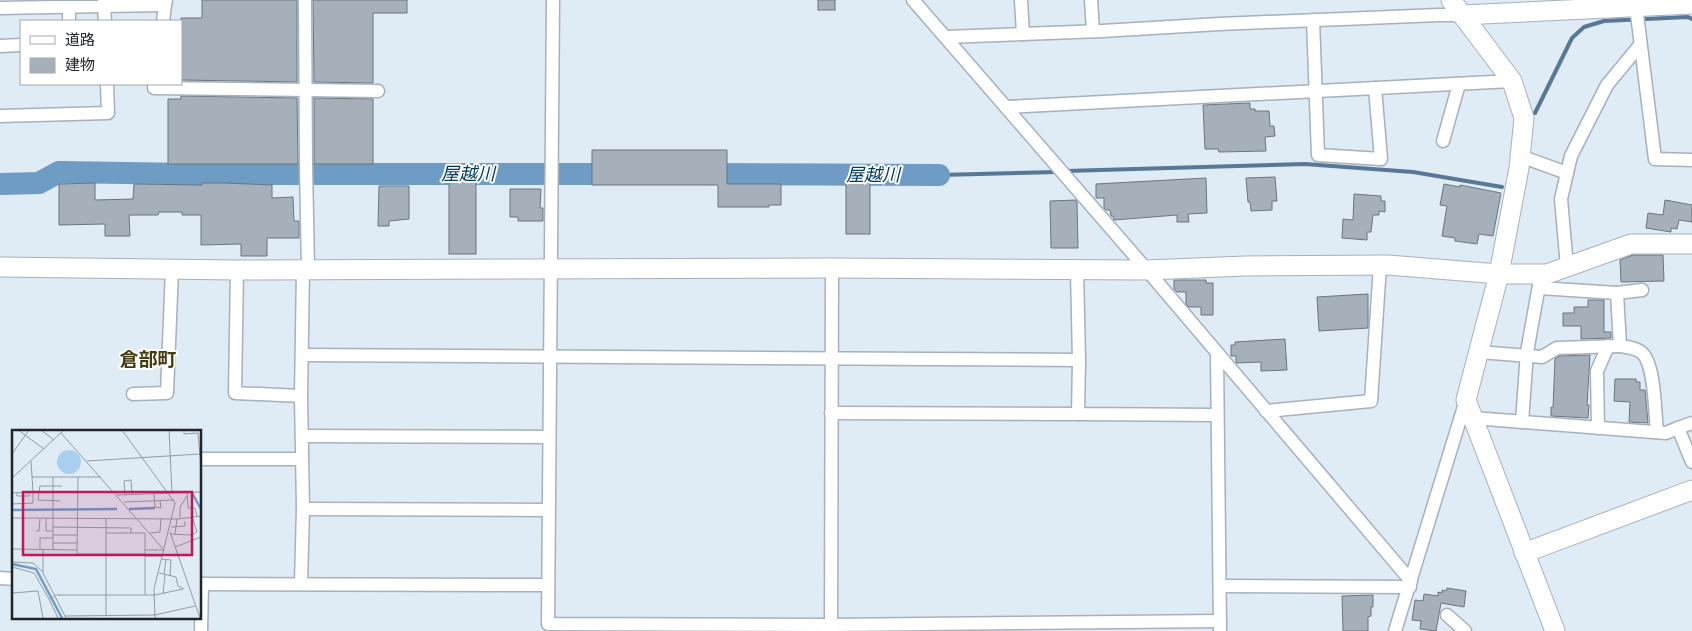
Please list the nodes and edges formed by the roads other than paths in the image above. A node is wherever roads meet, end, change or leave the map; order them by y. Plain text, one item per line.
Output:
1 (305, 0) edge
2 (553, 0) edge
3 (913, 0) edge
4 (1021, 0) edge
5 (1091, 0) edge
6 (1451, 0) edge
7 (166, 2) edge
8 (104, 3) edge
9 (1692, 4) edge
10 (69, 7) junction
11 (1488, 7) edge
12 (0, 8) edge
13 (1636, 9) junction
14 (1462, 15) junction
15 (69, 20) edge
16 (105, 20) edge
17 (163, 20) edge
18 (1314, 20) junction
19 (1093, 31) junction
20 (1023, 34) junction
21 (946, 37) junction
22 (20, 45) edge
23 (1640, 45) junction
24 (0, 46) edge
25 (1512, 81) junction
26 (1459, 84) junction
27 (107, 85) edge
28 (154, 85) edge
29 (1375, 88) junction
30 (305, 91) junction
31 (378, 91) dead end
32 (1316, 91) junction
33 (1006, 108) junction
34 (0, 116) edge
35 (1443, 141) dead end
36 (1520, 156) junction
37 (1692, 160) edge
38 (1567, 173) junction
39 (1692, 244) edge
40 (1380, 265) junction
41 (0, 267) edge
42 (1567, 267) junction
43 (551, 268) junction
44 (832, 268) junction
45 (172, 269) junction
46 (306, 269) junction
47 (237, 270) junction
48 (1077, 270) junction
49 (1147, 270) junction
50 (1499, 274) junction
51 (1540, 281) junction
52 (1642, 290) dead end
53 (1618, 293) junction
54 (1614, 346) junction
55 (1479, 352) junction
56 (1217, 354) junction
57 (302, 355) junction
58 (1527, 356) junction
59 (831, 357) junction
60 (550, 358) junction
61 (1079, 360) junction
62 (134, 394) dead end
63 (301, 396) junction
64 (1466, 400) junction
65 (1266, 411) junction
66 (831, 413) junction
67 (1078, 414) junction
68 (1217, 415) junction
69 (1472, 418) junction
70 (1522, 422) junction
71 (1692, 422) edge
72 (1598, 428) junction
73 (1678, 428) junction
74 (1657, 432) junction
75 (302, 436) junction
76 (549, 437) junction
77 (302, 458) junction
78 (201, 459) edge
79 (1692, 462) edge
80 (1692, 490) edge
81 (303, 509) junction
82 (548, 510) junction
83 (1524, 552) junction
84 (201, 584) edge
85 (302, 584) junction
86 (1410, 584) junction
87 (548, 585) junction
88 (1220, 586) junction
89 (1447, 615) dead end
90 (1220, 626) edge
91 (831, 628) edge
92 (201, 631) edge
93 (1395, 631) edge
94 (1465, 631) edge
95 (1555, 631) edge

1 - 30 street
2 - 43 street
3 - 21 street
4 - 20 street
5 - 19 street
6 - 14 street
7 - 8 street
7 - 17 street
8 - 10 street
8 - 16 street
9 - 13 street
10 - 12 street
10 - 15 street
11 - 13 street
11 - 14 street
13 - 23 street
14 - 18 street
14 - 25 street
18 - 19 street
18 - 32 street
19 - 20 street
20 - 21 street
21 - 33 street
22 - 24 street
23 - 37 street
23 - 38 street
25 - 26 street
25 - 36 street
26 - 29 street
26 - 35 street
27 - 34 street
28 - 30 street
29 - 32 street
29 - 32 street
30 - 31 street
30 - 46 street
32 - 33 street
33 - 49 street
36 - 38 street
36 - 50 street
38 - 42 street
39 - 42 street
40 - 49 street
40 - 50 street
40 - 65 street
41 - 45 street
42 - 51 street
43 - 44 street
43 - 46 street
43 - 60 street
44 - 48 street
44 - 59 street
45 - 47 street
45 - 62 street
46 - 47 street
46 - 57 street
47 - 63 street
48 - 49 street
48 - 61 street
49 - 56 street
50 - 51 street
50 - 55 street
51 - 53 street
51 - 58 street
52 - 53 street
53 - 54 street
54 - 58 street
54 - 72 street
54 - 74 street
55 - 58 street
55 - 64 street
56 - 65 street
56 - 68 street
57 - 60 street
57 - 63 street
58 - 70 street
59 - 60 street
59 - 61 street
59 - 66 street
60 - 76 street
61 - 67 street
63 - 75 street
64 - 69 street
64 - 86 street
65 - 86 street
66 - 67 street
66 - 91 street
67 - 68 street
68 - 88 street
69 - 70 street
69 - 83 street
70 - 72 street
71 - 73 street
72 - 74 street
73 - 74 street
73 - 79 street
75 - 76 street
75 - 77 street
76 - 82 street
77 - 78 street
77 - 81 street
80 - 83 street
81 - 82 street
81 - 85 street
82 - 87 street
83 - 95 street
84 - 85 street
84 - 92 street
85 - 87 street
86 - 88 street
86 - 93 street
87 - 91 street
88 - 90 street
89 - 94 street
90 - 91 street

